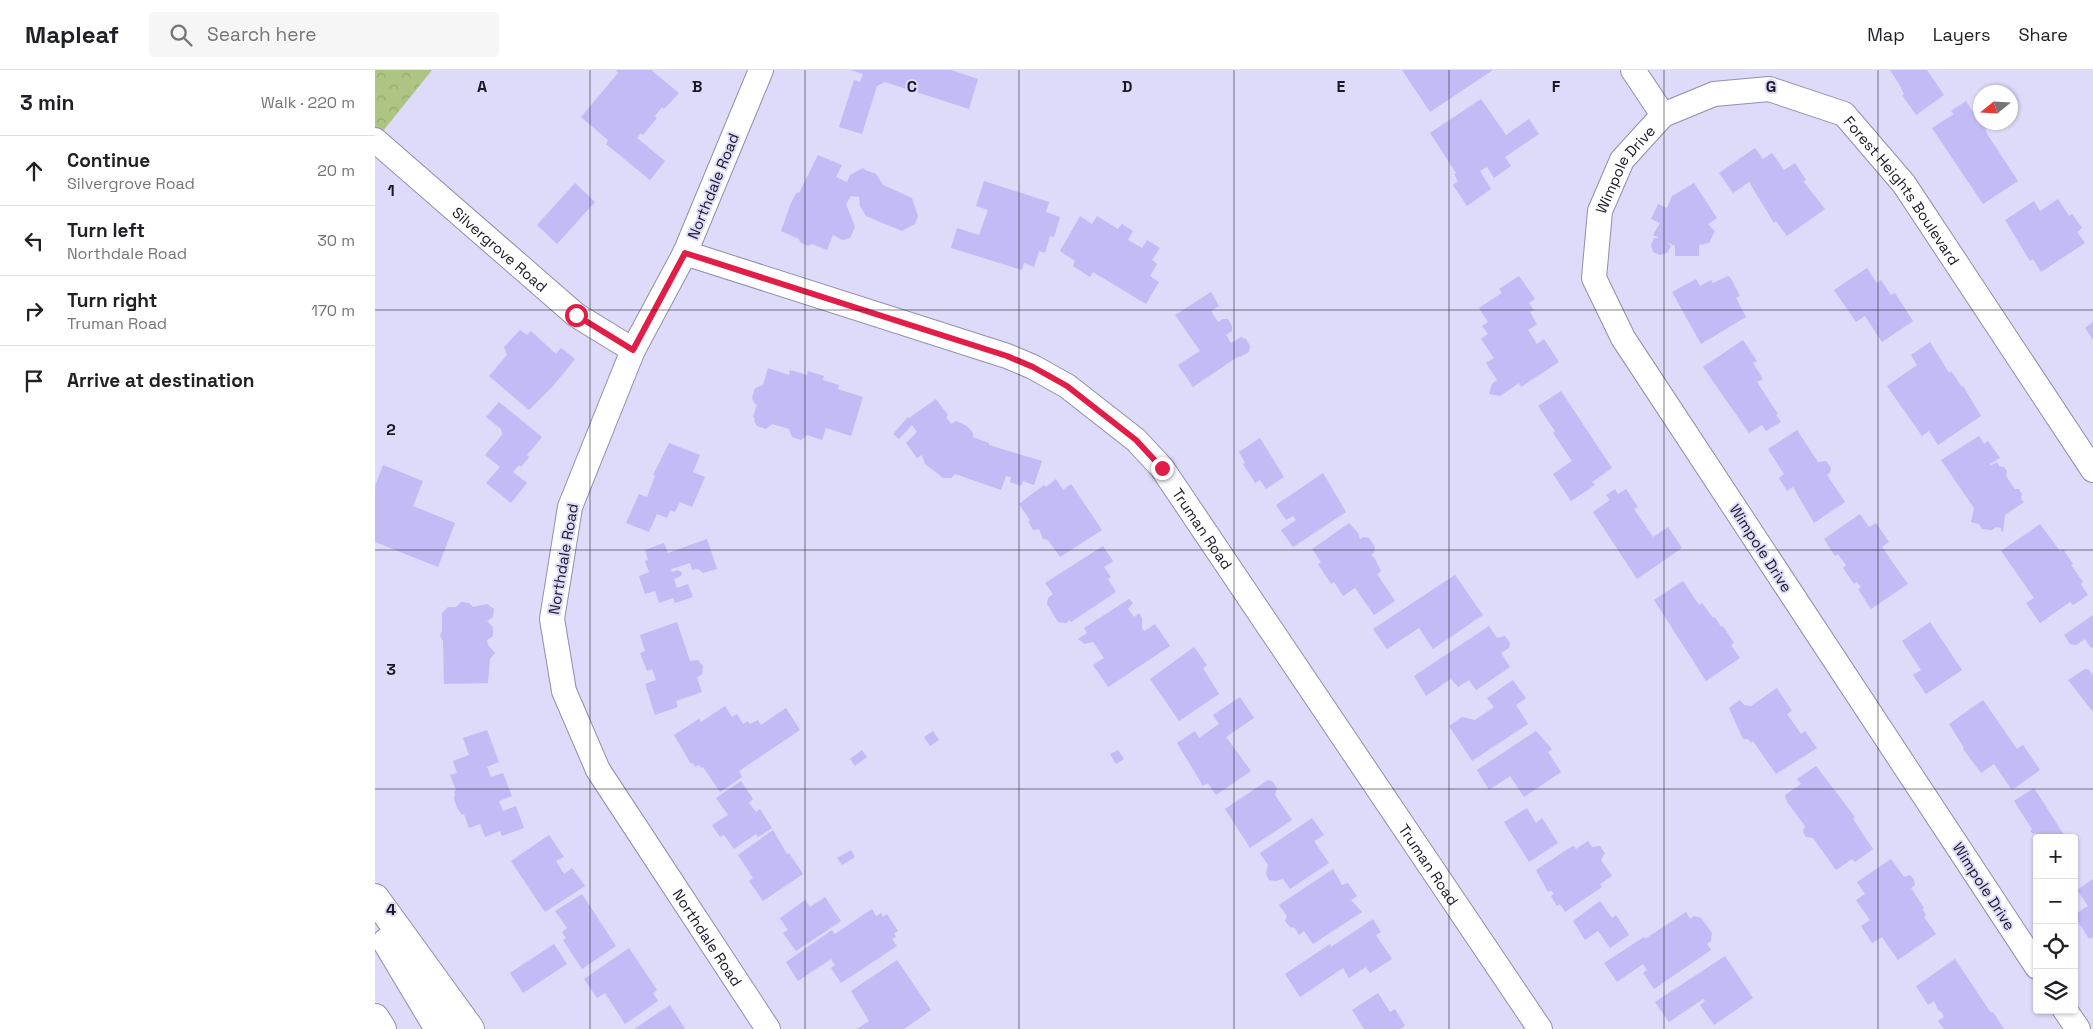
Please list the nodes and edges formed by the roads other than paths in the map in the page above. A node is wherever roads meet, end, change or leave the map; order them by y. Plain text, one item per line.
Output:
1 (761, 70) edge
2 (1633, 70) edge
3 (1663, 115) junction
4 (375, 140) edge
5 (685, 253) junction
6 (633, 350) junction
7 (2093, 470) edge
8 (375, 898) edge
9 (375, 921) edge
10 (2033, 961) edge
11 (2068, 1014) edge
12 (375, 1018) edge
13 (382, 1029) edge
14 (439, 1029) edge
15 (470, 1029) edge
16 (768, 1029) edge
17 (1540, 1029) edge
18 (2078, 1029) edge

1 - 5 street, Northdale Road
2 - 3 street
3 - 7 street, Forest Heights Boulevard
3 - 10 street, Wimpole Drive
4 - 6 street, Silvergrove Road
5 - 6 street, Northdale Road
5 - 17 street, Truman Road
6 - 16 street, Northdale Road
8 - 15 highway
9 - 14 highway
11 - 18 street
12 - 13 highway

